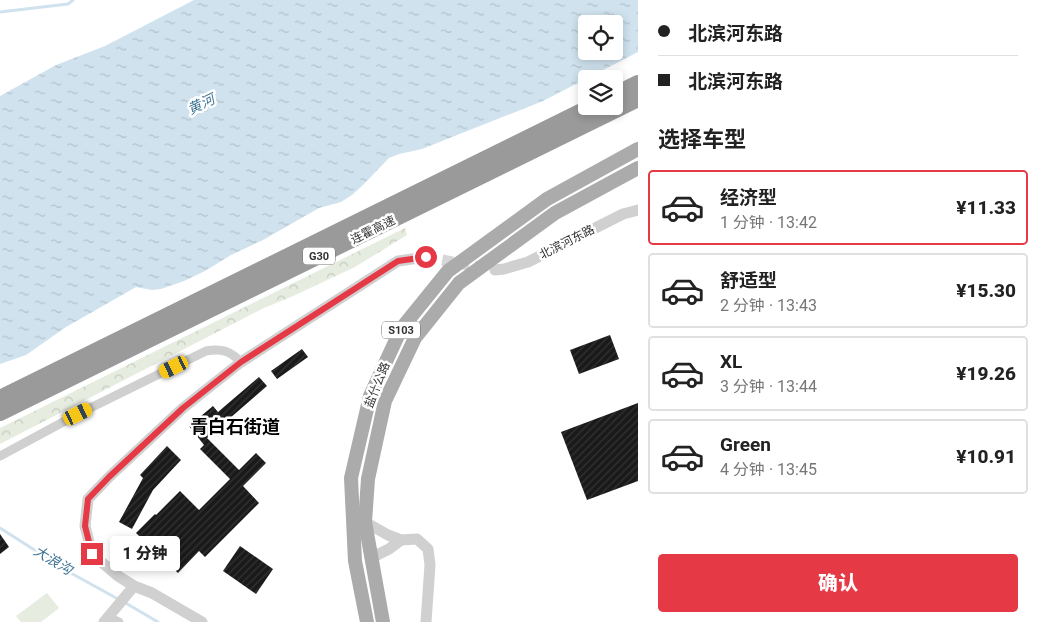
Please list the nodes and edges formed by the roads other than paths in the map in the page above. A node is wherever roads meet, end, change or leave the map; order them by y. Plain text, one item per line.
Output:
1 (638, 83) edge
2 (623, 90) edge
3 (638, 99) edge
4 (578, 113) edge
5 (638, 149) edge
6 (638, 168) edge
7 (638, 210) edge
8 (426, 257) tunnel mouth
9 (494, 270) tunnel mouth
10 (241, 362) junction
11 (0, 398) edge
12 (0, 413) edge
13 (0, 456) edge
14 (365, 522) junction
15 (401, 540) junction
16 (371, 558) junction
17 (131, 590) junction
18 (111, 618) edge
19 (202, 622) edge
20 (367, 622) edge
21 (383, 622) edge
22 (426, 622) edge

1 - 2 highway
3 - 12 highway, 连霍高速 / G30
4 - 11 highway, 连霍高速 / G30
5 - 20 main road, 盐什公路 / S103
6 - 14 main road, 盐什公路 / S103
7 - 9 street, 北滨河东路
8 - 10 street
10 - 13 street
10 - 17 street
14 - 15 street
14 - 16 main road, 盐什公路 / S103
15 - 16 street
15 - 22 street
16 - 21 main road, 盐什公路 / S103
17 - 18 street
17 - 19 street

